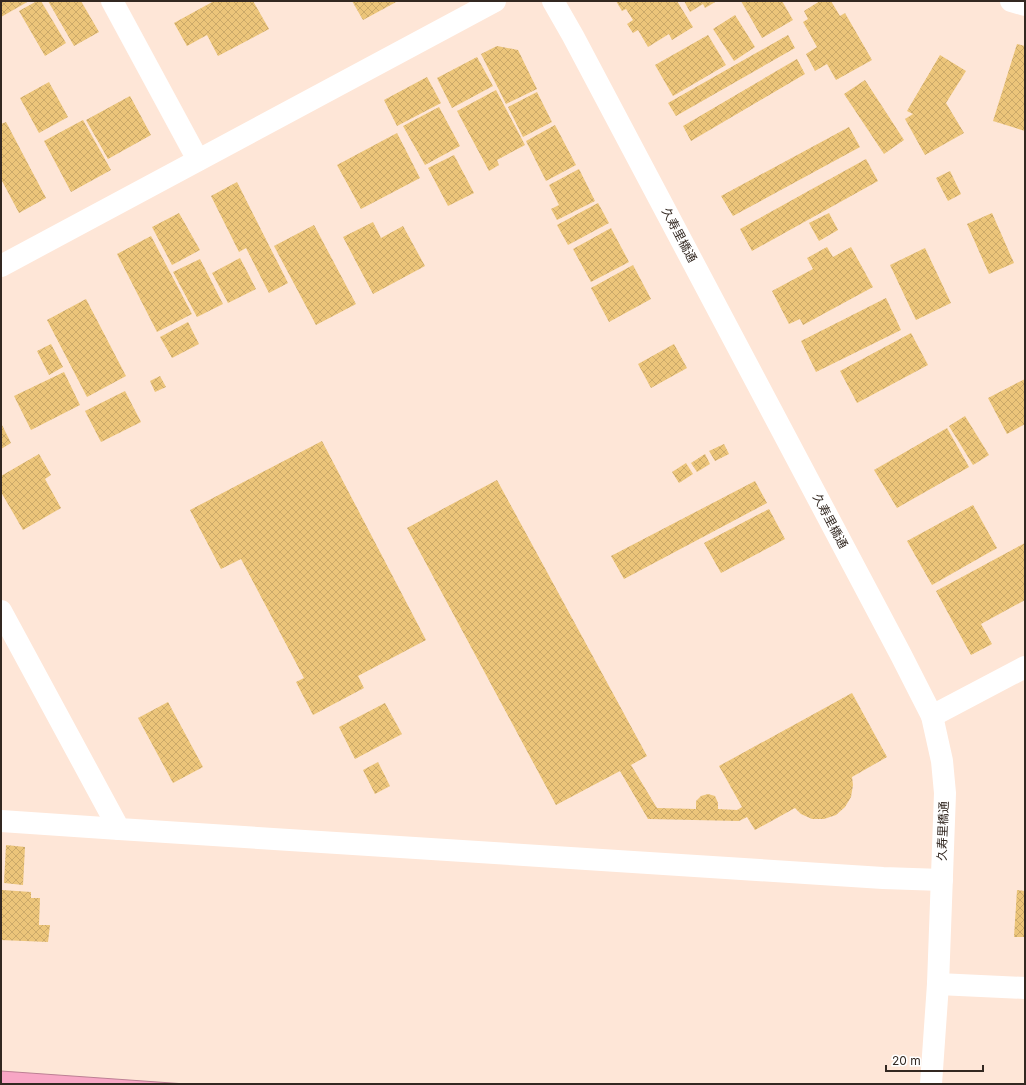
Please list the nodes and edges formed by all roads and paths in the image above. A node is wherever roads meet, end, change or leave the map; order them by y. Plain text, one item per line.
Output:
1 (112, 1) edge
2 (495, 1) edge
3 (553, 1) edge
4 (1011, 1) edge
5 (1025, 5) edge
6 (198, 160) junction
7 (1, 266) edge
8 (1, 611) edge
9 (1025, 667) edge
10 (932, 716) junction
11 (1, 821) edge
12 (119, 829) junction
13 (942, 880) junction
14 (938, 984) junction
15 (1025, 988) edge
16 (931, 1084) edge

1 - 6 street
2 - 6 street
3 - 10 street, 久寿里橋通
4 - 5 street
6 - 7 street
8 - 12 street
9 - 10 street
10 - 13 street, 久寿里橋通
11 - 12 street
12 - 13 street
13 - 14 street, 久寿里橋通
14 - 15 street
14 - 16 street, 久寿里橋通

